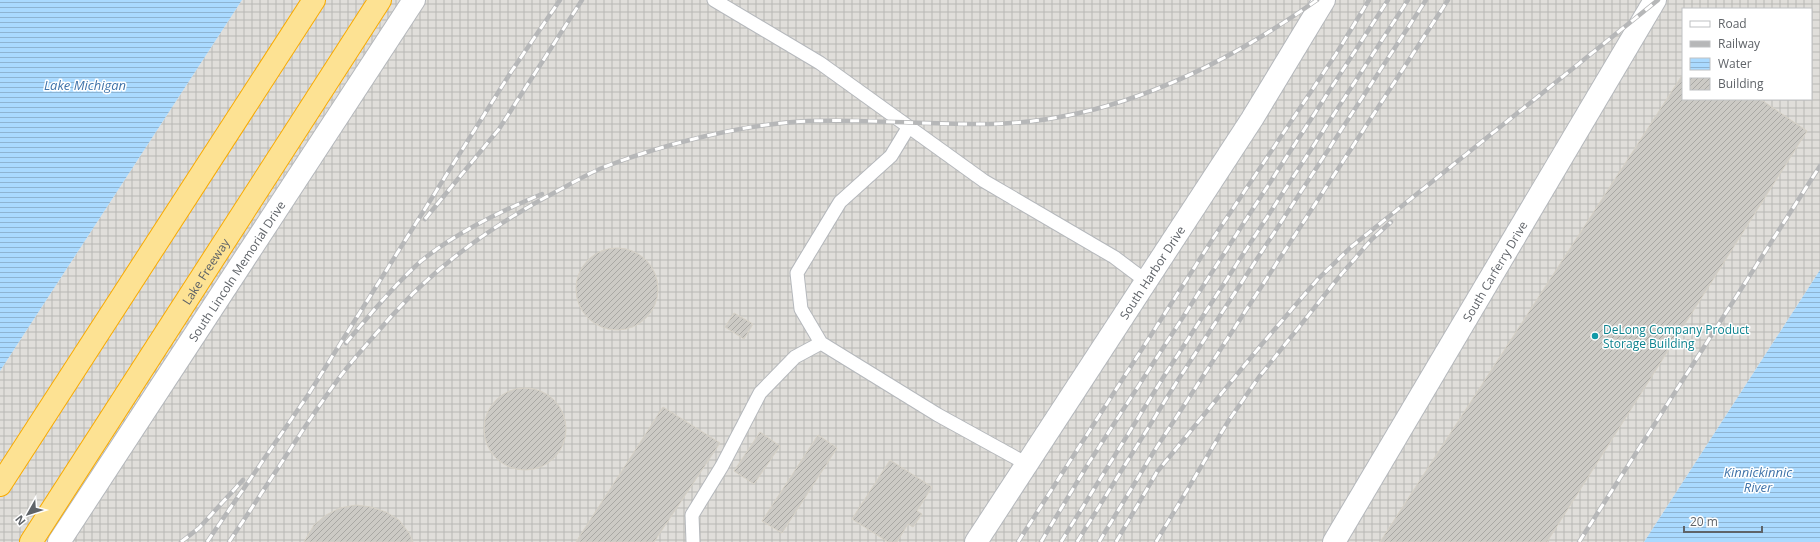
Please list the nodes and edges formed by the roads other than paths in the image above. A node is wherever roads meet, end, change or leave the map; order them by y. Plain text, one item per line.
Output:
1 (314, 0) edge
2 (380, 0) edge
3 (414, 0) edge
4 (714, 0) edge
5 (1324, 0) edge
6 (1655, 0) edge
7 (908, 128) junction
8 (1146, 281) junction
9 (821, 343) junction
10 (1027, 464) junction
11 (0, 485) edge
12 (31, 542) edge
13 (59, 542) edge
14 (693, 542) edge
15 (976, 542) edge
16 (1334, 542) edge

1 - 11 highway
2 - 12 highway, Lake Freeway
3 - 13 street, South Lincoln Memorial Drive
4 - 7 lane
5 - 8 street, South Harbor Drive
6 - 16 street, South Carferry Drive
7 - 8 lane
7 - 9 lane
8 - 10 street, South Harbor Drive
9 - 10 lane
9 - 14 lane
10 - 15 street, South Harbor Drive

